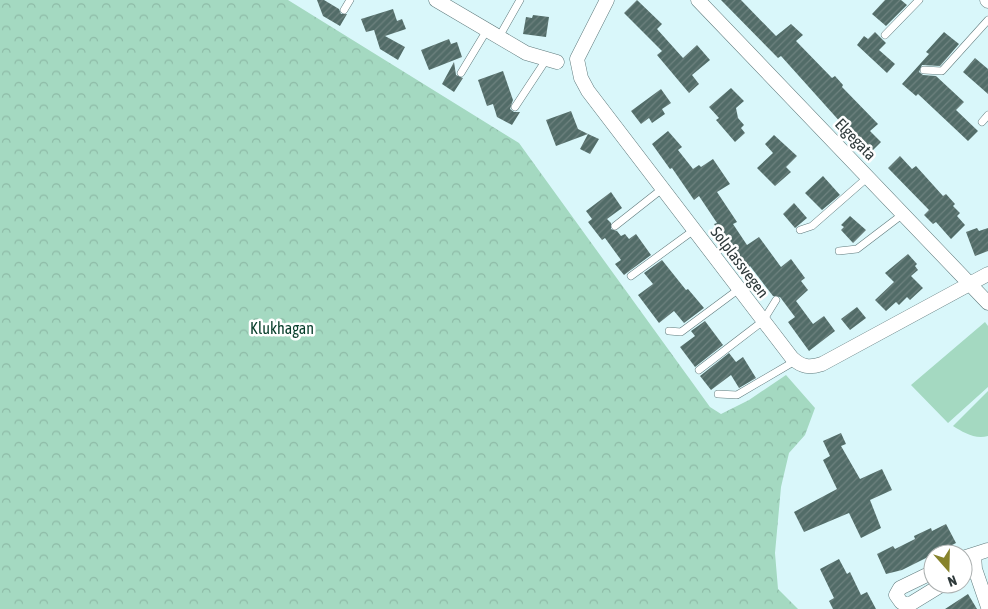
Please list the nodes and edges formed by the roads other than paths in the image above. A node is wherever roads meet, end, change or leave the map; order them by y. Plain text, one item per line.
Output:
1 (350, 0) edge
2 (436, 0) edge
3 (520, 0) edge
4 (607, 0) edge
5 (698, 0) edge
6 (919, 0) edge
7 (344, 10) dead end
8 (988, 20) edge
9 (486, 30) junction
10 (885, 35) dead end
11 (499, 37) junction
12 (551, 61) joint
13 (924, 70) dead end
14 (461, 73) dead end
15 (515, 107) dead end
16 (988, 115) edge
17 (982, 122) dead end
18 (869, 177) junction
19 (662, 189) junction
20 (904, 213) junction
21 (615, 226) dead end
22 (694, 230) junction
23 (800, 230) dead end
24 (839, 251) dead end
25 (988, 274) edge
26 (631, 276) dead end
27 (971, 283) junction
28 (738, 289) junction
29 (776, 300) dead end
30 (988, 303) edge
31 (763, 321) junction
32 (669, 331) dead end
33 (795, 361) junction
34 (699, 370) dead end
35 (718, 394) dead end
36 (988, 550) edge
37 (973, 561) edge
38 (973, 573) edge
39 (923, 577) edge
40 (928, 594) edge
41 (988, 607) edge

1 - 7 lane
2 - 9 street
3 - 11 lane
4 - 19 street, Solplassvegen
5 - 18 street, Elgegata
6 - 10 lane
8 - 13 lane
9 - 11 street
9 - 14 lane
11 - 12 street
12 - 15 lane
16 - 17 lane
18 - 20 street, Elgegata
18 - 23 lane
19 - 21 lane
19 - 22 street, Solplassvegen
20 - 24 lane
20 - 27 street, Elgegata
22 - 26 lane
22 - 28 street, Solplassvegen
25 - 27 street
27 - 30 street, Elgegata
27 - 33 street
28 - 31 street, Solplassvegen
28 - 32 lane
29 - 31 lane
31 - 33 street, Solplassvegen
31 - 34 lane
33 - 35 lane
36 - 37 street
38 - 41 street
39 - 40 street

